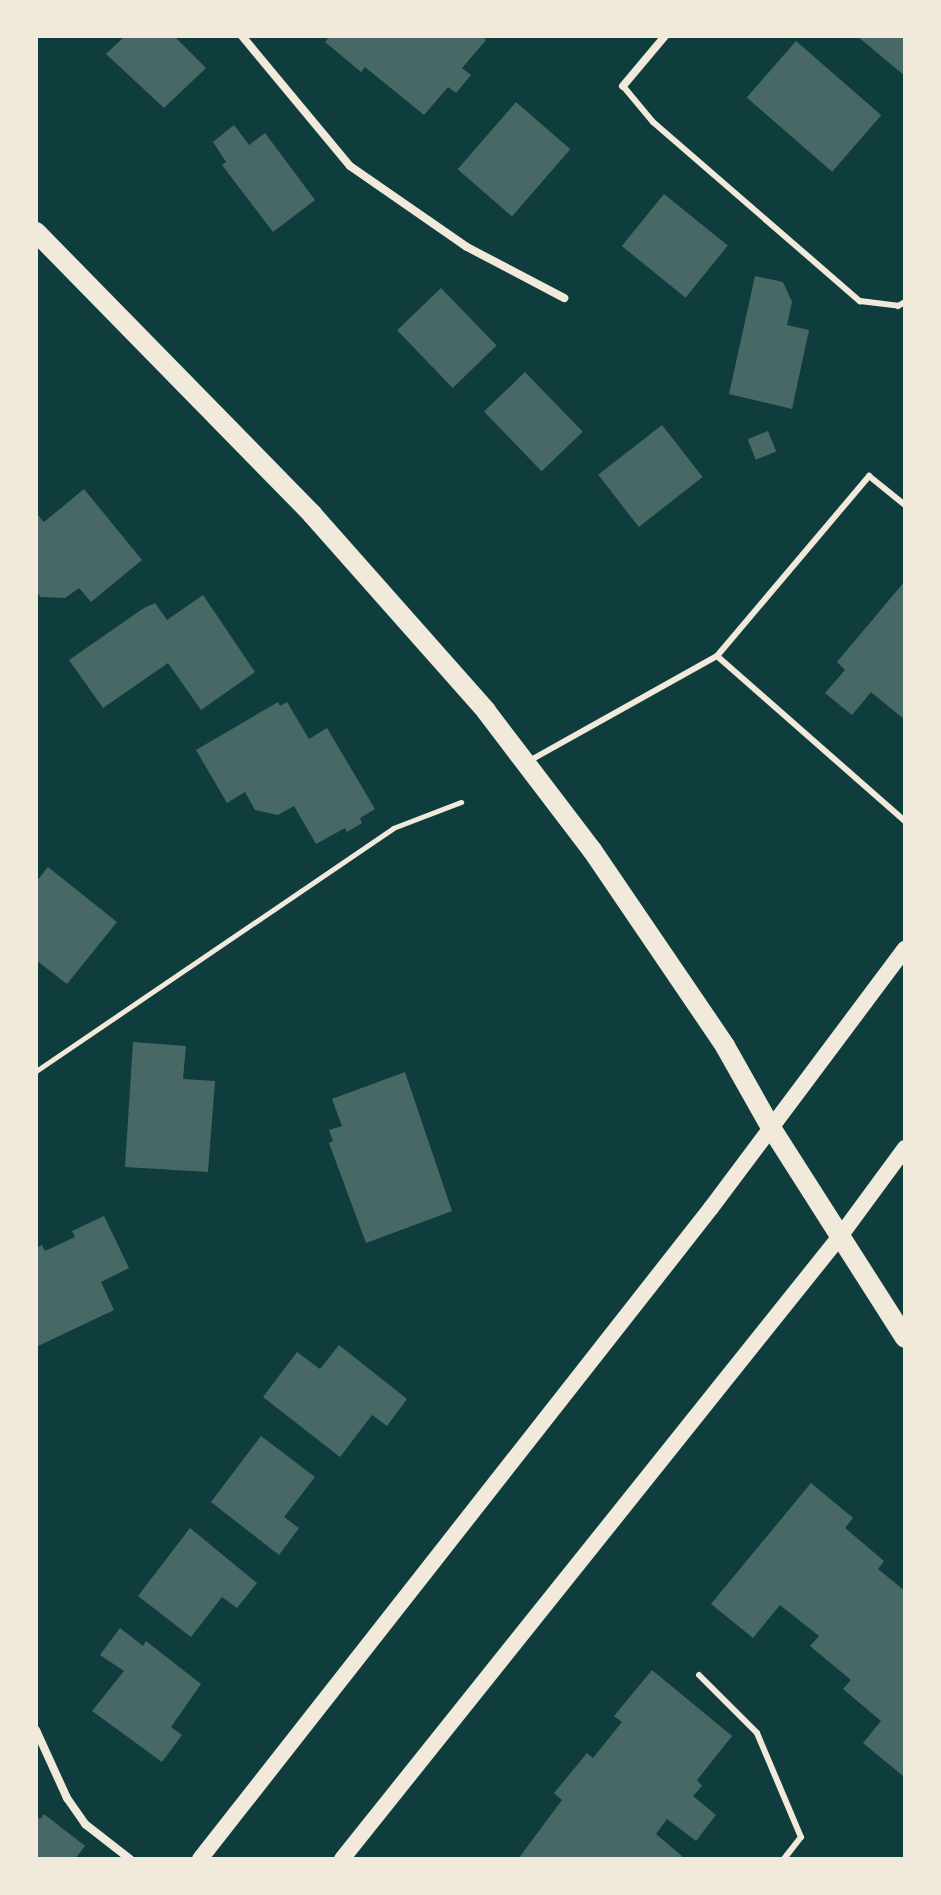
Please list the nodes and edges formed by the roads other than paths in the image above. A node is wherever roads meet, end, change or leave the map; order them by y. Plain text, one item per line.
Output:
1 (242, 36) edge
2 (665, 36) edge
3 (623, 86) joint
4 (36, 232) edge
5 (564, 298) dead end
6 (905, 302) edge
7 (905, 505) edge
8 (717, 656) junction
9 (526, 763) junction
10 (905, 821) edge
11 (905, 949) edge
12 (770, 1126) junction
13 (905, 1148) edge
14 (841, 1235) junction
15 (905, 1338) edge
16 (699, 1675) dead end
17 (36, 1730) edge
18 (130, 1859) edge
19 (200, 1859) edge
20 (342, 1859) edge
21 (784, 1859) edge

1 - 5 street
2 - 3 street
3 - 6 lane
4 - 9 main road
7 - 8 lane
8 - 9 lane
8 - 10 lane
9 - 12 main road
11 - 12 main road
12 - 14 main road
12 - 19 main road
13 - 14 main road
14 - 15 main road
14 - 20 main road
16 - 21 lane
17 - 18 street

